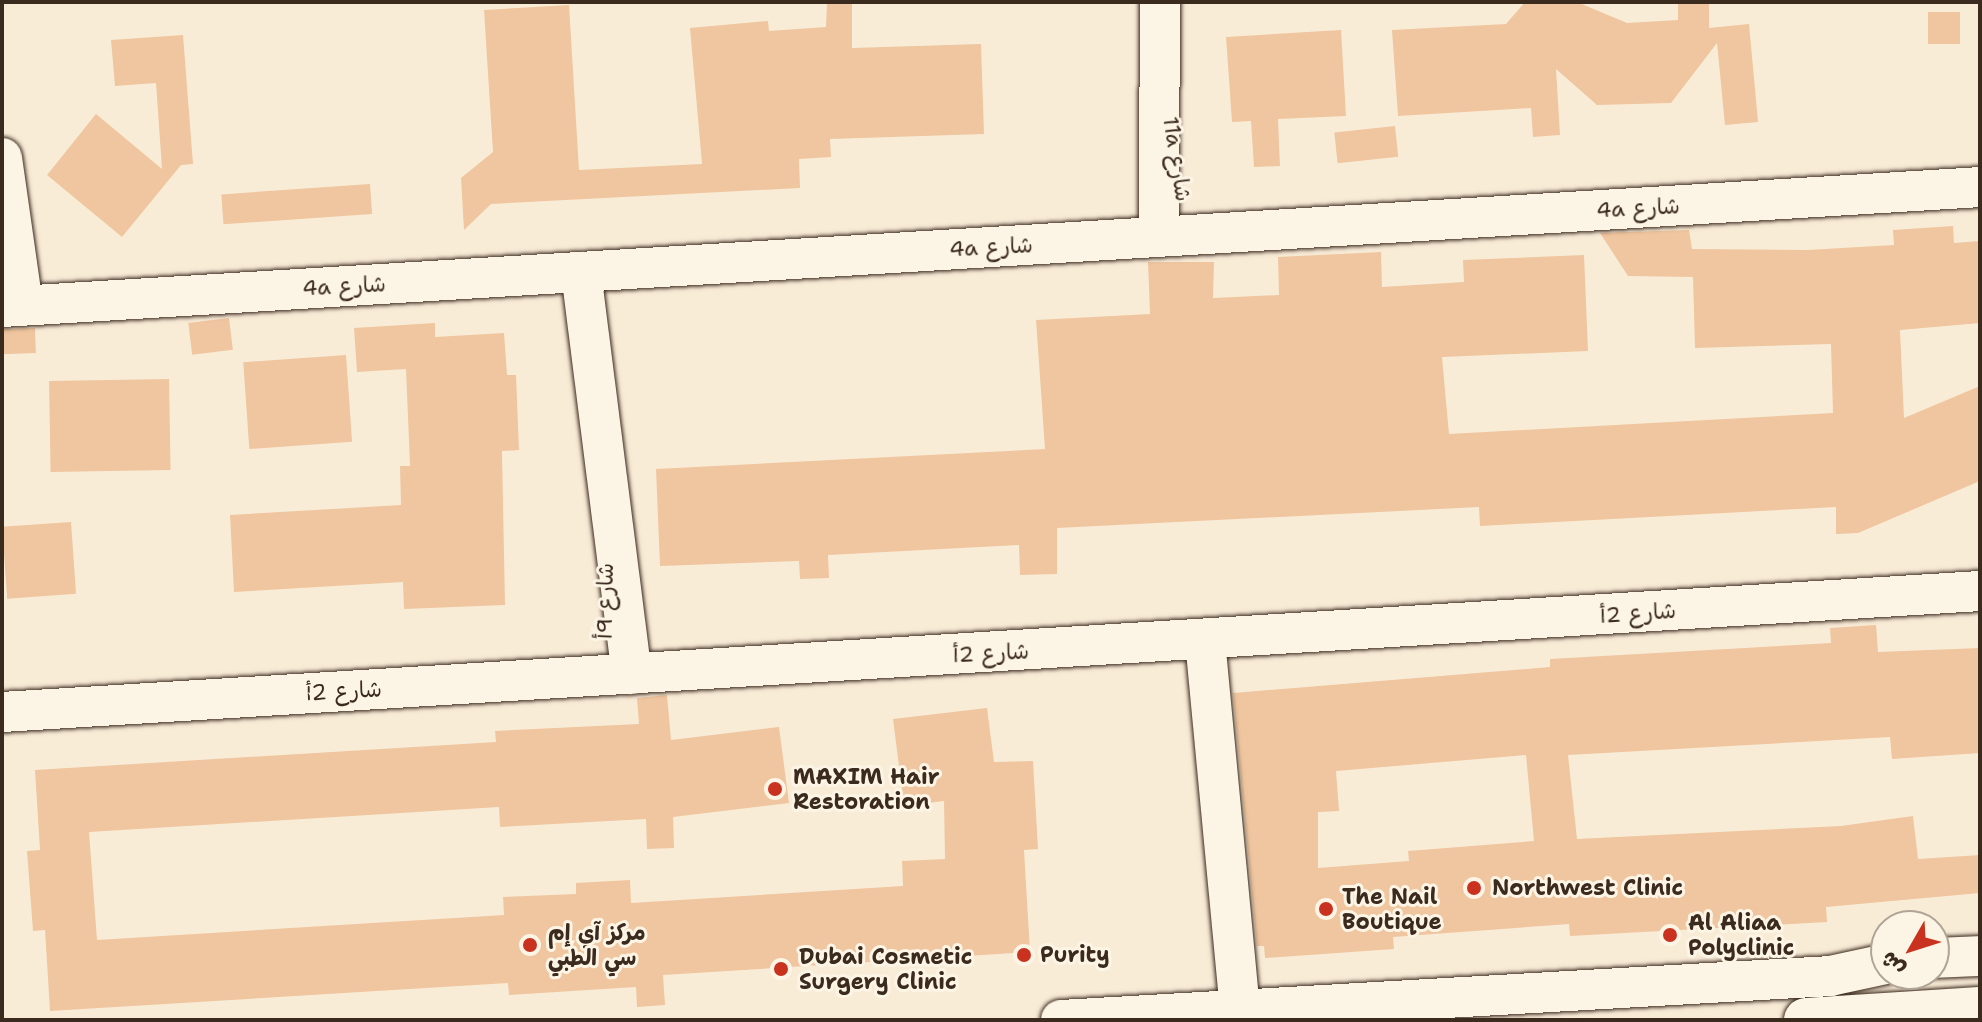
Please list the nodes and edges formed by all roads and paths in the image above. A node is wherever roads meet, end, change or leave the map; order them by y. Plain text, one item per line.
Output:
1 (1160, 2) edge
2 (2, 158) edge
3 (1980, 187) edge
4 (1174, 236) junction
5 (598, 271) junction
6 (12, 306) edge
7 (1980, 591) edge
8 (1205, 640) junction
9 (618, 675) junction
10 (2, 712) edge
11 (1980, 956) edge
12 (1950, 957) edge
13 (1870, 967) edge
14 (1240, 1007) junction
15 (1980, 1009) edge
16 (1061, 1020) edge
17 (1806, 1020) edge

1 - 4 street, 11a شارع
2 - 6 street
3 - 4 street, 4a شارع
4 - 5 street, 4a شارع
5 - 6 street, 4a شارع
5 - 9 street, شارع 9أ
7 - 8 street, شارع 2أ
8 - 9 street, شارع 2أ
8 - 14 street
9 - 10 street, شارع 2أ
11 - 12 street
13 - 14 street
14 - 16 street
15 - 17 main road

